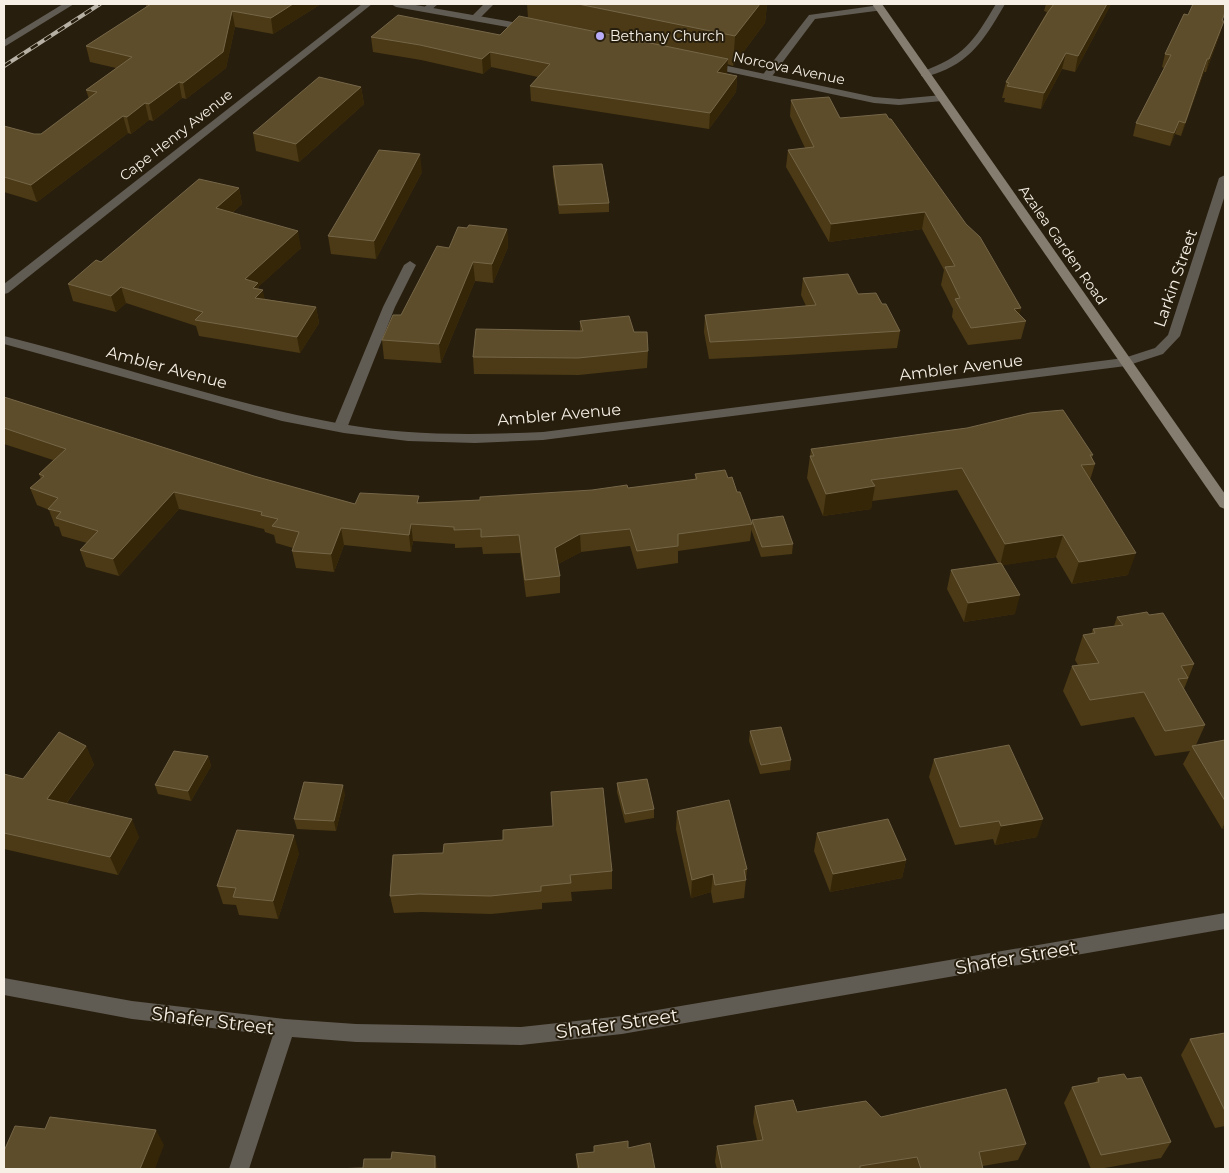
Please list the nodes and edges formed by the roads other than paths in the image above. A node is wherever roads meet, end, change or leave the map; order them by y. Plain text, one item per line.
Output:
1 (69, 4) edge
2 (367, 4) edge
3 (396, 4) edge
4 (489, 4) edge
5 (1000, 4) edge
6 (430, 6) edge
7 (878, 6) edge
8 (476, 17) junction
9 (544, 31) edge
10 (4, 44) edge
11 (698, 63) edge
12 (925, 74) junction
13 (766, 77) junction
14 (942, 98) junction
15 (1225, 178) edge
16 (410, 265) dead end
17 (4, 290) edge
18 (4, 340) edge
19 (1126, 362) junction
20 (340, 428) junction
21 (1225, 504) edge
22 (1225, 922) edge
23 (4, 987) edge
24 (285, 1028) junction
25 (239, 1169) edge

1 - 10 street
2 - 17 street, Cape Henry Avenue
3 - 6 street
4 - 8 street
5 - 12 street
6 - 8 street
7 - 12 main road, Azalea Garden Road
7 - 13 street
8 - 9 street
11 - 13 street, Norcova Avenue
12 - 14 main road, Azalea Garden Road
13 - 14 street, Norcova Avenue
14 - 19 main road, Azalea Garden Road
15 - 19 street, Larkin Street
16 - 20 street
18 - 20 street, Ambler Avenue
19 - 20 street, Ambler Avenue
19 - 21 main road, Azalea Garden Road
22 - 24 street, Shafer Street
23 - 24 street, Shafer Street
24 - 25 street

